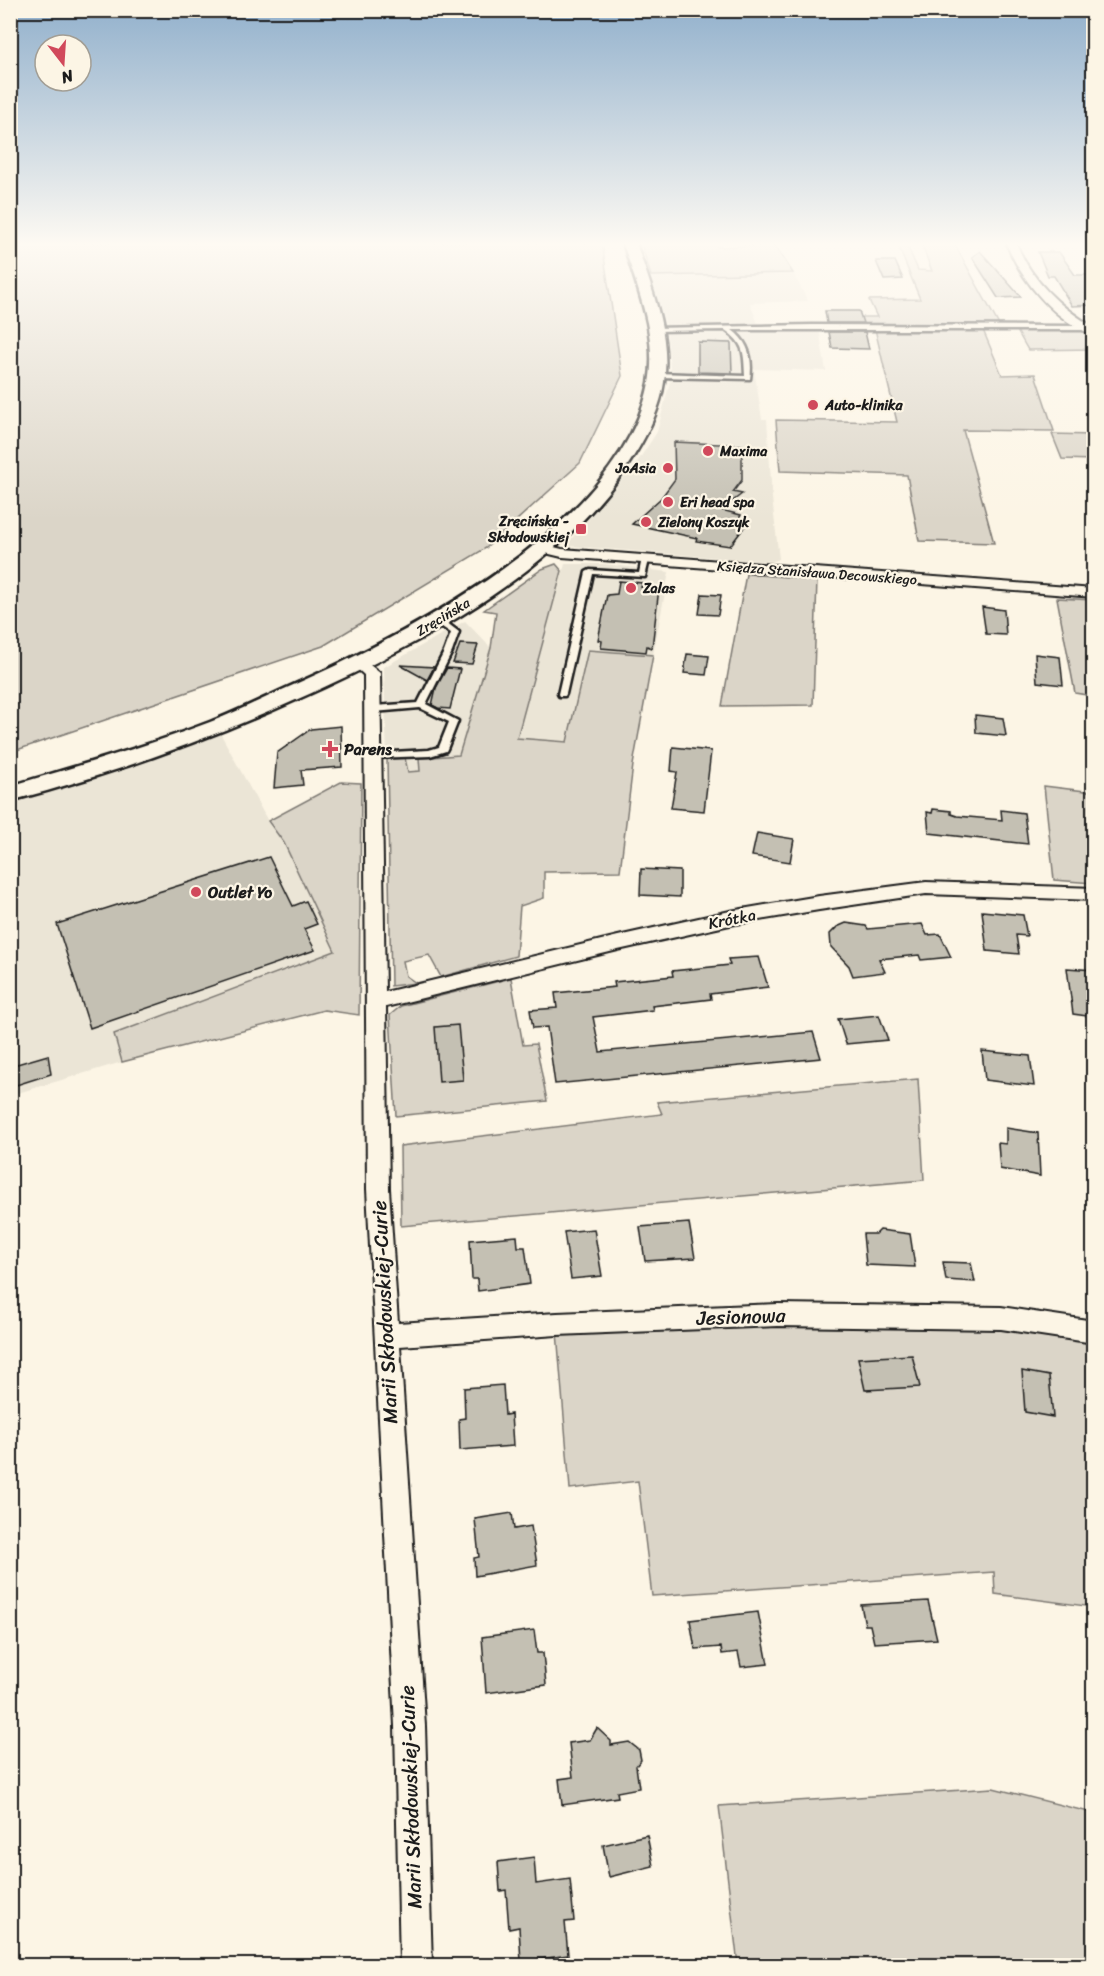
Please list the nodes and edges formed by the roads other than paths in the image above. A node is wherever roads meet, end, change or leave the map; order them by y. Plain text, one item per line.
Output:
1 (655, 335) edge
2 (735, 335) edge
3 (657, 375) junction
4 (542, 548) junction
5 (645, 560) junction
6 (1094, 593) edge
7 (439, 621) junction
8 (360, 663) junction
9 (562, 694) dead end
10 (421, 705) junction
11 (374, 710) junction
12 (374, 756) junction
13 (10, 794) edge
14 (1094, 894) edge
15 (377, 1002) junction
16 (1094, 1332) edge
17 (387, 1335) junction
18 (416, 1965) edge

1 - 3 street, Zręcińska
2 - 3 lane
3 - 4 street, Zręcińska
4 - 5 street, Księdza Stanisława Decowskiego
4 - 7 street, Zręcińska
5 - 6 street, Księdza Stanisława Decowskiego
5 - 9 lane
7 - 8 street, Zręcińska
7 - 10 lane
8 - 11 street, Marii Skłodowskiej-Curie
8 - 13 street, Zręcińska
10 - 11 lane
10 - 12 lane
11 - 12 street, Marii Skłodowskiej-Curie
12 - 15 street, Marii Skłodowskiej-Curie
14 - 15 street, Krótka
15 - 17 street, Marii Skłodowskiej-Curie
16 - 17 street, Jesionowa
17 - 18 street, Marii Skłodowskiej-Curie

